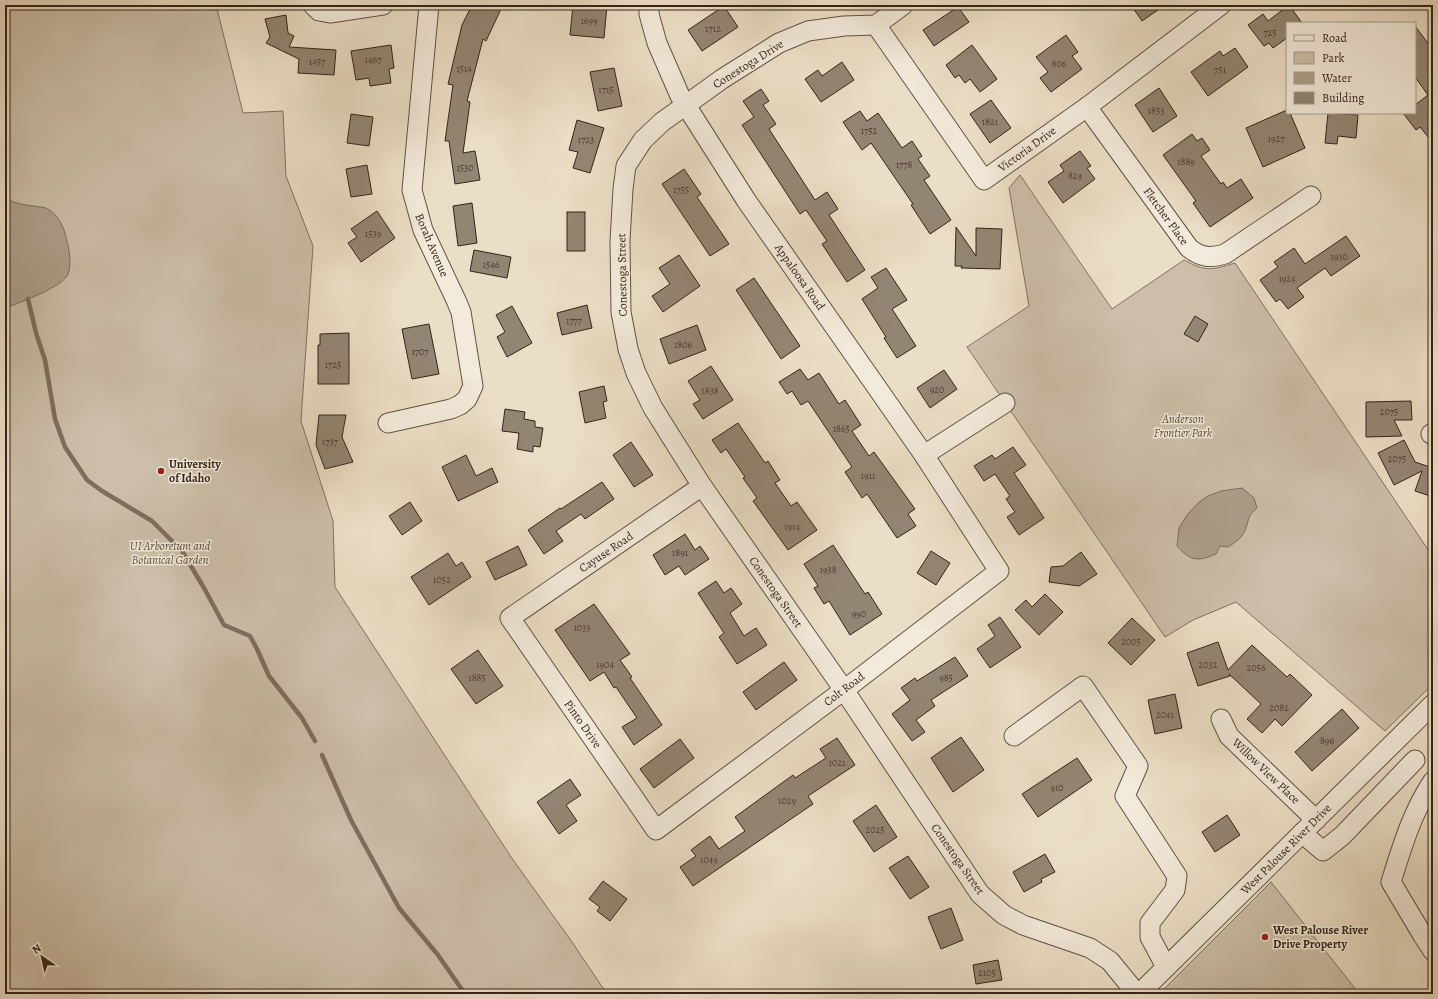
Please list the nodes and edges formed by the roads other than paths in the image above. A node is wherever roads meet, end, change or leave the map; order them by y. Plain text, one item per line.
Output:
1 (313, 5) edge
2 (383, 5) edge
3 (429, 5) edge
4 (649, 5) edge
5 (903, 5) edge
6 (1221, 5) edge
7 (876, 25) junction
8 (686, 105) junction
9 (1087, 107) junction
10 (1311, 196) dead end
11 (1005, 403) dead end
12 (388, 423) dead end
13 (924, 455) junction
14 (702, 486) junction
15 (977, 537) joint
16 (510, 618) joint
17 (844, 690) junction
18 (1433, 704) edge
19 (1221, 719) dead end
20 (1014, 736) dead end
21 (1394, 743) junction
22 (1415, 760) junction
23 (1433, 776) edge
24 (1433, 781) edge
25 (1309, 826) junction
26 (656, 830) joint
27 (1433, 951) edge
28 (1166, 967) junction
29 (1138, 994) edge

1 - 2 street
3 - 12 street, Borah Avenue
4 - 8 street, Appaloosa Road
5 - 7 street
6 - 9 street, Victoria Drive
7 - 8 street, Conestoga Drive
7 - 9 street, Victoria Drive
8 - 13 street, Appaloosa Road
8 - 14 street, Conestoga Street
9 - 10 street, Fletcher Place
11 - 13 street
13 - 15 street, Appaloosa Road
14 - 16 street, Cayuse Road
14 - 17 street, Conestoga Street
15 - 17 street, Colt Road
16 - 26 street, Pinto Drive
17 - 26 street, Colt Road
17 - 29 street, Conestoga Street
18 - 21 street, West Palouse River Drive
19 - 25 street, Willow View Place
20 - 28 street
21 - 22 street
21 - 25 street, West Palouse River Drive
22 - 23 street
22 - 25 street, Willow View Place
24 - 27 street
25 - 28 street, West Palouse River Drive
28 - 29 street, West Palouse River Drive

